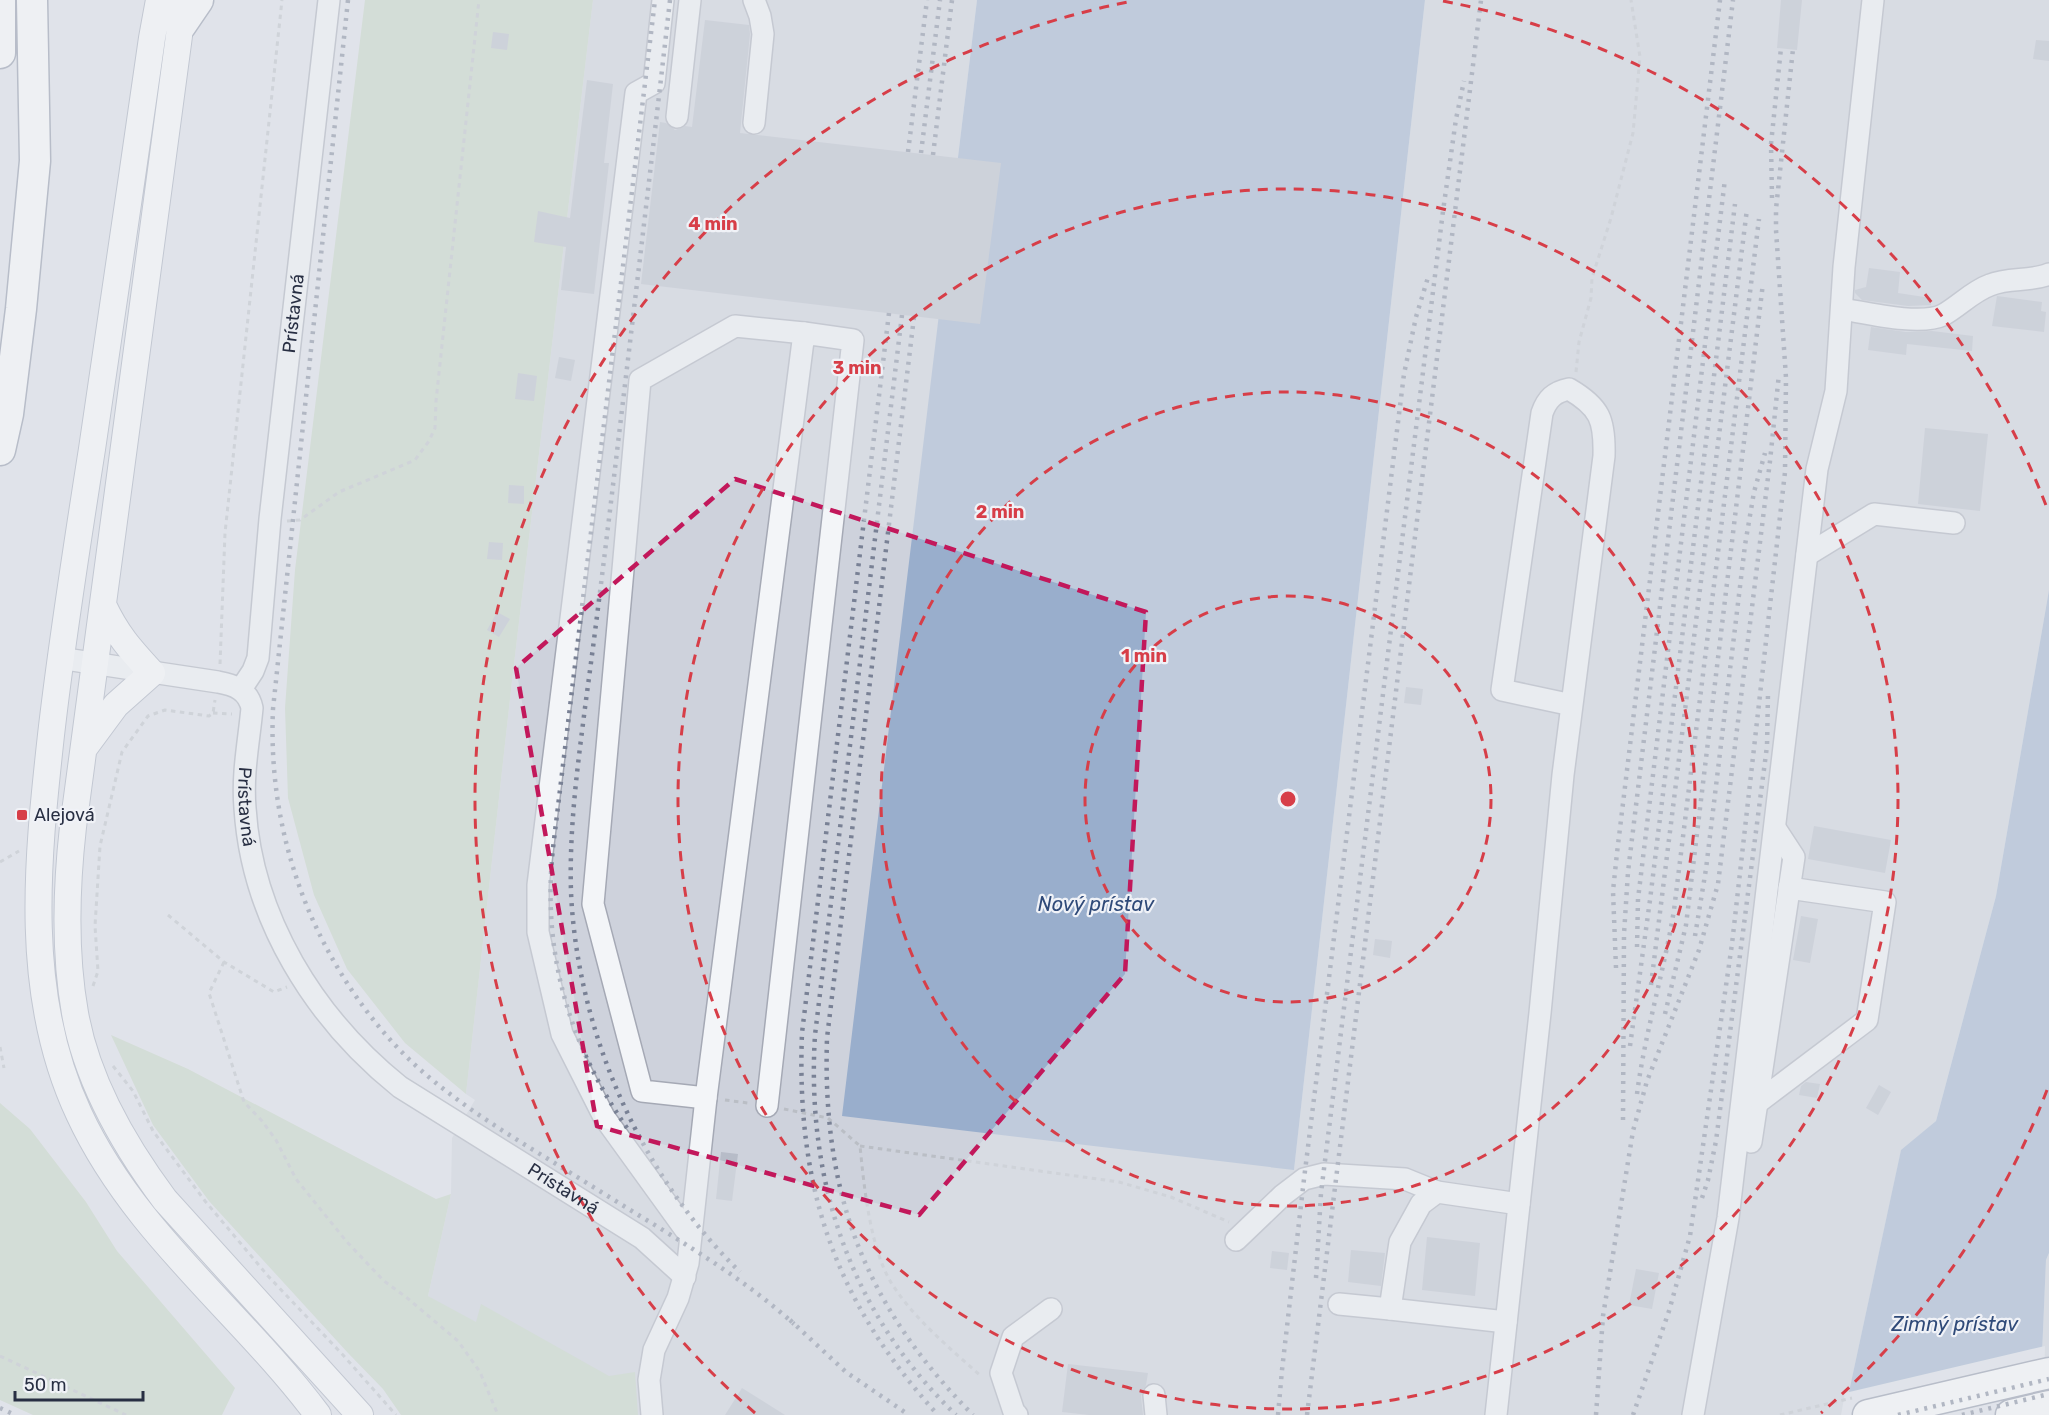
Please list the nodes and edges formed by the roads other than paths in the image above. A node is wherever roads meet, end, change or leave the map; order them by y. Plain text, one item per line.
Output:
1 (0, 0) edge
2 (32, 0) edge
3 (144, 0) edge
4 (159, 0) edge
5 (198, 0) edge
6 (329, 0) edge
7 (663, 0) edge
8 (690, 0) edge
9 (754, 0) edge
10 (1873, 0) edge
11 (182, 13) edge
12 (152, 38) junction
13 (0, 53) edge
14 (677, 117) dead end
15 (754, 123) dead end
16 (2049, 274) edge
17 (1842, 309) junction
18 (804, 333) junction
19 (0, 450) edge
20 (1954, 523) dead end
21 (1807, 555) junction
22 (103, 605) junction
23 (59, 658) junction
24 (94, 664) junction
25 (152, 673) junction
26 (241, 689) junction
27 (1572, 705) junction
28 (85, 747) junction
29 (1775, 828) junction
30 (1790, 888) junction
31 (706, 1098) junction
32 (1757, 1103) junction
33 (767, 1106) road end
34 (1437, 1192) junction
35 (1519, 1204) junction
36 (1728, 1218) junction
37 (1242, 1235) road end
38 (690, 1236) junction
39 (685, 1277) junction
40 (1339, 1304) dead end
41 (1051, 1309) dead end
42 (1390, 1309) junction
43 (1506, 1322) junction
44 (2049, 1373) edge
45 (2049, 1406) edge
46 (318, 1415) edge
47 (360, 1415) edge
48 (652, 1415) edge
49 (1017, 1415) edge
50 (1496, 1415) edge
51 (1693, 1415) edge
52 (1868, 1415) edge
53 (2011, 1415) edge

1 - 13 highway
2 - 19 highway
3 - 12 main road
4 - 12 main road
5 - 11 highway
6 - 26 street, Prístavná
7 - 38 street
8 - 14 street
9 - 15 street
10 - 17 street
11 - 22 main road
12 - 23 main road
16 - 17 street
17 - 21 street
18 - 31 street
18 - 31 street
18 - 33 street
20 - 21 street
21 - 29 street
22 - 24 main road
22 - 25 main road
23 - 24 street
23 - 46 main road
24 - 25 street
24 - 28 main road
25 - 26 street
25 - 28 main road
26 - 39 street, Prístavná
27 - 27 street
27 - 35 street
28 - 47 main road
29 - 30 street
29 - 36 street
30 - 32 street
30 - 32 street
31 - 38 street
32 - 36 street
34 - 35 street
34 - 37 street
34 - 42 street
35 - 43 street
36 - 51 street
38 - 39 street
39 - 48 street
40 - 42 street
41 - 49 street
42 - 43 street
43 - 50 street
44 - 52 highway
45 - 53 highway

